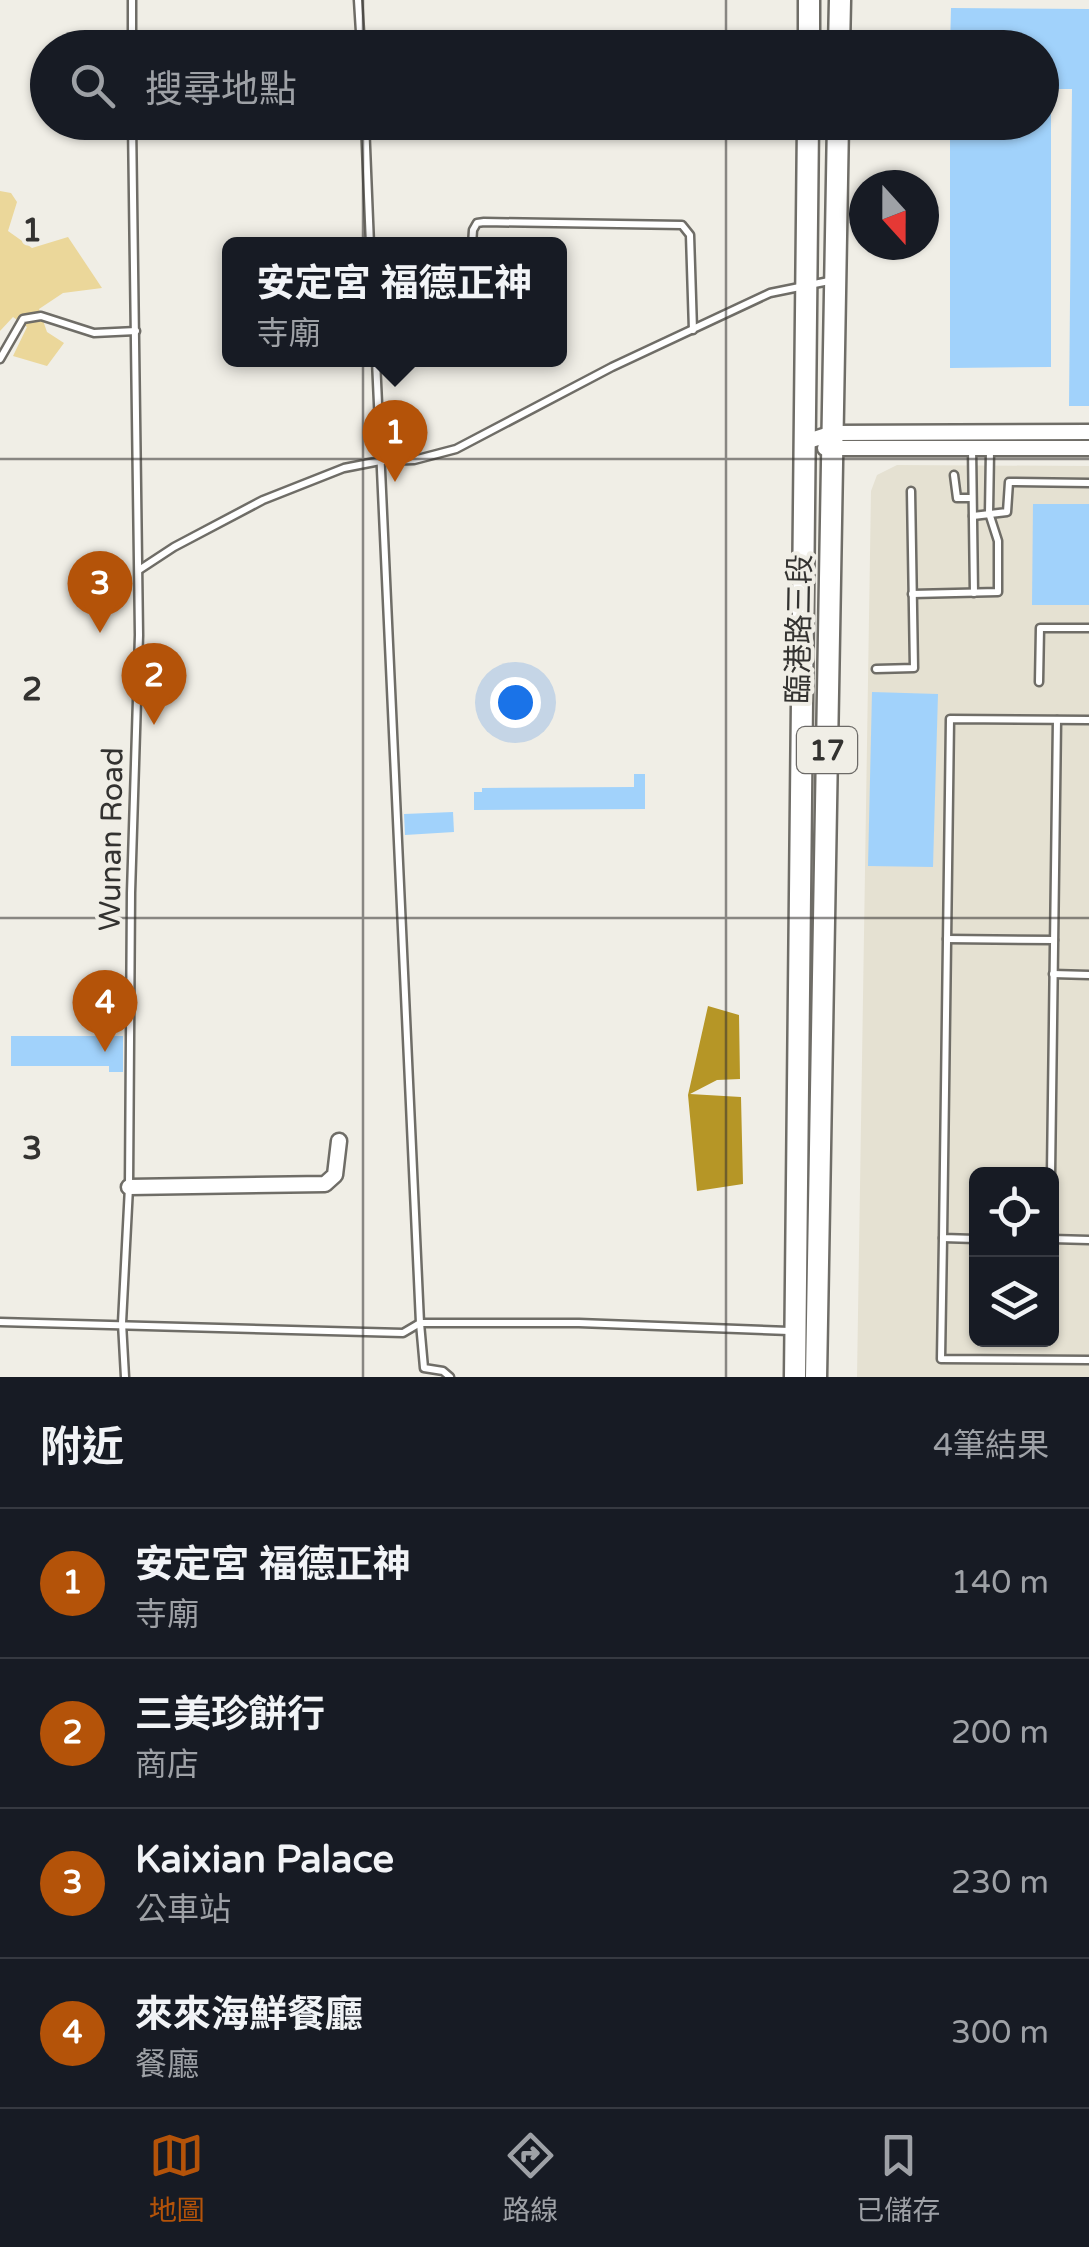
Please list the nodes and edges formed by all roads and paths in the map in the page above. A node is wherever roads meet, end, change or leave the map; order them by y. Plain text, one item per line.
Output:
1 (132, 0) edge
2 (358, 0) edge
3 (809, 0) edge
4 (840, 0) edge
5 (132, 30) edge
6 (360, 30) edge
7 (809, 30) edge
8 (840, 30) edge
9 (132, 140) edge
10 (365, 140) edge
11 (808, 140) edge
12 (838, 140) edge
13 (370, 237) edge
14 (472, 237) edge
15 (836, 280) junction
16 (806, 284) junction
17 (693, 330) junction
18 (136, 332) junction
19 (0, 359) edge
20 (376, 367) edge
21 (1089, 432) edge
22 (805, 442) junction
23 (832, 442) junction
24 (972, 446) junction
25 (990, 446) junction
26 (1089, 448) edge
27 (380, 461) junction
28 (954, 475) dead end
29 (1089, 483) edge
30 (911, 492) dead end
31 (972, 498) junction
32 (989, 513) junction
33 (972, 516) junction
34 (138, 570) junction
35 (974, 592) junction
36 (912, 594) junction
37 (1089, 628) edge
38 (876, 669) dead end
39 (1039, 682) dead end
40 (1057, 720) junction
41 (1089, 720) edge
42 (947, 940) junction
43 (1054, 940) junction
44 (1054, 974) junction
45 (1089, 974) edge
46 (340, 1142) dead end
47 (1051, 1167) edge
48 (129, 1187) junction
49 (943, 1238) junction
50 (969, 1238) edge
51 (1059, 1239) edge
52 (1089, 1240) edge
53 (0, 1322) edge
54 (122, 1323) junction
55 (420, 1323) junction
56 (796, 1332) junction
57 (1089, 1360) edge
58 (125, 1377) edge
59 (450, 1377) edge
60 (795, 1377) edge
61 (816, 1377) edge

1 - 5 lane
2 - 6 lane
3 - 7 main road
4 - 8 main road
9 - 18 lane, Wunan Road
10 - 13 lane
11 - 16 main road, 臨港路三段 / 17
12 - 15 main road, 臨港路三段 / 17
14 - 17 lane
15 - 16 lane
15 - 23 main road, 臨港路三段 / 17
16 - 17 lane
16 - 22 main road, 臨港路三段 / 17
17 - 27 lane
18 - 19 lane
18 - 34 lane, Wunan Road
20 - 27 lane
21 - 23 street
22 - 23 street
22 - 56 main road, 臨港路三段 / 17
23 - 24 street
23 - 61 main road, 臨港路三段 / 17
24 - 25 street
24 - 31 lane
25 - 26 street
25 - 32 lane
27 - 34 lane
27 - 55 lane
28 - 31 lane
29 - 32 lane
30 - 36 lane
31 - 33 lane
32 - 33 lane
32 - 35 lane
33 - 35 lane
34 - 48 lane, Wunan Road
35 - 36 lane
36 - 38 lane
37 - 39 lane
40 - 41 lane
40 - 42 lane
40 - 43 lane
42 - 43 lane
42 - 49 lane
43 - 44 lane
44 - 45 lane
44 - 47 lane
46 - 48 street
48 - 54 lane, Wunan Road
49 - 50 lane
49 - 57 lane
51 - 52 lane
53 - 54 lane
54 - 55 lane
54 - 58 lane, Wunan Road
55 - 56 lane
55 - 59 lane
56 - 60 main road, 臨港路三段 / 17

